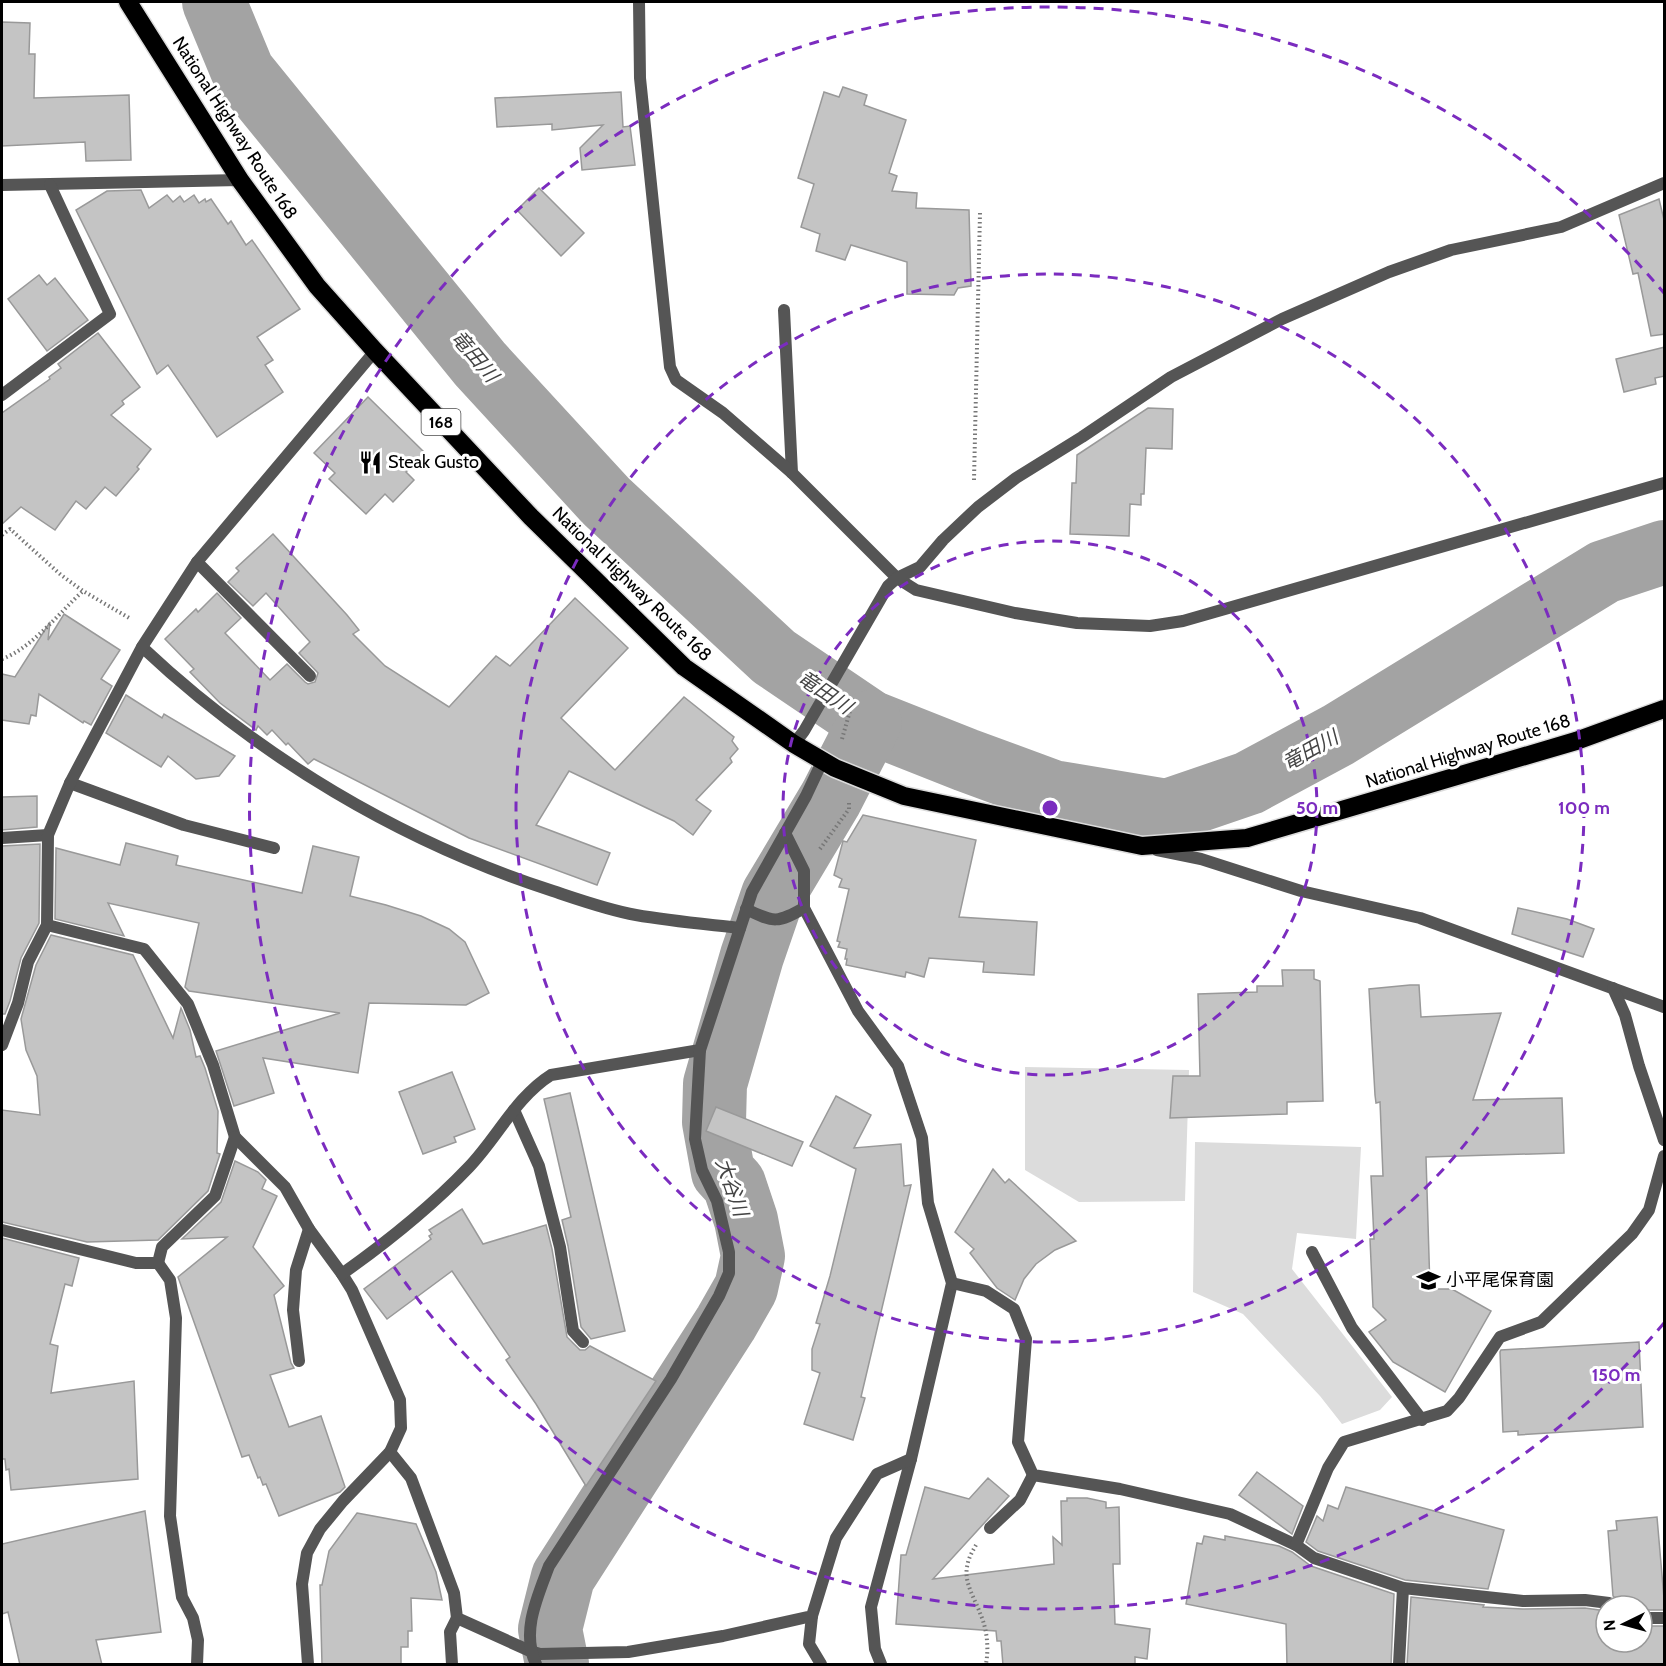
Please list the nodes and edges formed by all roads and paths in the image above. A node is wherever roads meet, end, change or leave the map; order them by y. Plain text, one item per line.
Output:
1 (128, 2) edge
2 (639, 2) edge
3 (240, 180) junction
4 (1665, 183) edge
5 (2, 185) edge
6 (50, 185) junction
7 (980, 213) dead end
8 (784, 310) dead end
9 (375, 351) junction
10 (2, 395) edge
11 (792, 473) junction
12 (1665, 483) edge
13 (978, 507) junction
14 (2, 536) edge
15 (197, 562) junction
16 (893, 582) junction
17 (83, 591) junction
18 (153, 632) junction
19 (142, 647) junction
20 (2, 659) edge
21 (310, 676) dead end
22 (1665, 709) edge
23 (799, 737) junction
24 (828, 765) junction
25 (70, 783) junction
26 (785, 832) junction
27 (48, 835) junction
28 (2, 838) edge
29 (1142, 846) junction
30 (274, 848) dead end
31 (804, 908) junction
32 (750, 911) junction
33 (47, 925) junction
34 (740, 928) junction
35 (1613, 988) junction
36 (1665, 1007) edge
37 (2, 1045) edge
38 (700, 1050) junction
39 (514, 1110) junction
40 (235, 1137) junction
41 (1665, 1140) edge
42 (1665, 1156) edge
43 (309, 1229) junction
44 (2, 1230) edge
45 (1312, 1252) dead end
46 (158, 1263) junction
47 (342, 1274) junction
48 (952, 1283) junction
49 (583, 1342) dead end
50 (299, 1361) dead end
51 (1422, 1420) junction
52 (390, 1452) junction
53 (911, 1459) junction
54 (1033, 1475) junction
55 (990, 1528) joint
56 (1296, 1545) junction
57 (1403, 1588) junction
58 (1594, 1601) edge
59 (812, 1616) junction
60 (457, 1618) junction
61 (535, 1657) edge
62 (197, 1665) edge
63 (308, 1665) edge
64 (452, 1665) edge
65 (821, 1665) edge
66 (881, 1665) edge
67 (986, 1665) edge
68 (1399, 1665) edge

1 - 3 highway, National Highway Route 168 / 168
2 - 11 street
3 - 6 street
3 - 9 highway, National Highway Route 168 / 168
4 - 13 street
5 - 6 street
6 - 10 street
7 - 13 path
8 - 11 street
9 - 15 street
9 - 23 highway, National Highway Route 168 / 168
11 - 16 street
12 - 16 street
13 - 16 street
14 - 17 path
15 - 18 street
15 - 21 street
16 - 23 street
17 - 18 path
17 - 20 path
18 - 19 street
19 - 25 street
19 - 34 street
22 - 29 highway, National Highway Route 168 / 168
23 - 24 highway, National Highway Route 168 / 168
24 - 26 street
24 - 29 highway, National Highway Route 168 / 168
25 - 27 street
25 - 30 street
26 - 31 street
26 - 32 street
27 - 28 street
27 - 33 street
29 - 35 street
31 - 32 street
31 - 48 street
32 - 34 street
33 - 37 street
33 - 40 street
34 - 38 street
35 - 36 street
35 - 41 street
38 - 39 street
38 - 61 street
39 - 47 street
39 - 49 street
40 - 43 street
40 - 46 street
42 - 51 street
43 - 47 street
43 - 50 street
44 - 46 street
45 - 51 street
46 - 62 street
47 - 52 street
48 - 53 street
48 - 54 street
51 - 56 street
52 - 60 street
52 - 63 street
53 - 59 street
53 - 66 street
54 - 55 street
54 - 56 street
55 - 67 path
56 - 57 street
57 - 58 street
57 - 68 street
59 - 61 street
59 - 65 street
60 - 61 street
60 - 64 street

